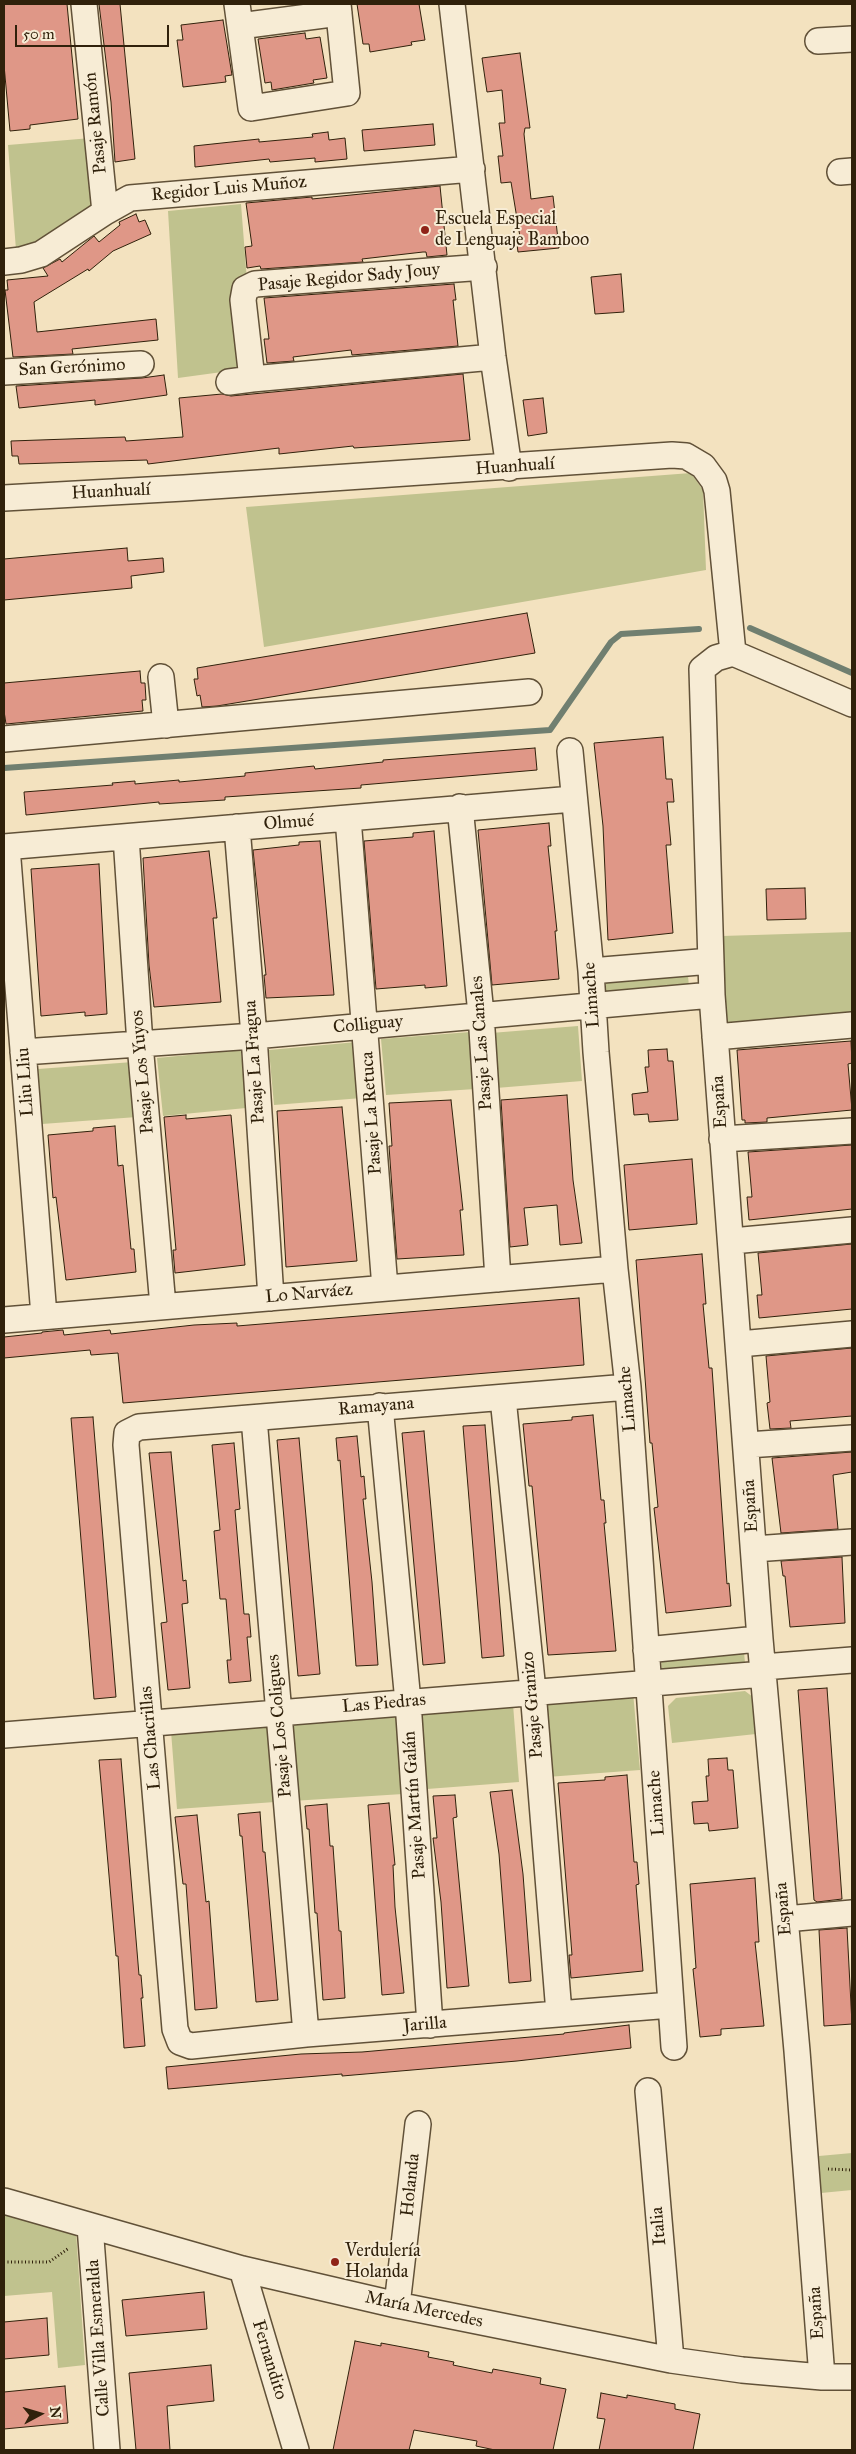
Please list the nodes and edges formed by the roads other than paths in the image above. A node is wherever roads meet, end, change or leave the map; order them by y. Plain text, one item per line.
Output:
1 (84, 4) edge
2 (452, 4) edge
3 (338, 8) edge
4 (239, 15) edge
5 (852, 39) edge
6 (818, 41) dead end
7 (472, 169) junction
8 (105, 212) junction
9 (4, 258) edge
10 (484, 267) junction
11 (493, 357) junction
12 (141, 364) dead end
13 (4, 372) edge
14 (509, 468) junction
15 (4, 498) edge
16 (733, 652) junction
17 (161, 677) dead end
18 (529, 692) dead end
19 (852, 704) edge
20 (166, 725) junction
21 (4, 739) edge
22 (570, 752) dead end
23 (573, 798) junction
24 (460, 807) junction
25 (348, 818) junction
26 (237, 827) junction
27 (126, 837) junction
28 (5, 847) edge
29 (710, 960) junction
30 (592, 971) junction
31 (712, 995) junction
32 (593, 1006) junction
33 (480, 1014) junction
34 (365, 1025) junction
35 (852, 1025) edge
36 (254, 1036) junction
37 (715, 1037) junction
38 (140, 1044) junction
39 (23, 1052) junction
40 (852, 1131) edge
41 (722, 1139) junction
42 (852, 1230) edge
43 (732, 1241) junction
44 (615, 1269) junction
45 (498, 1279) junction
46 (385, 1288) junction
47 (271, 1298) junction
48 (163, 1306) junction
49 (44, 1316) junction
50 (4, 1320) edge
51 (852, 1334) edge
52 (739, 1344) junction
53 (628, 1387) junction
54 (503, 1398) junction
55 (380, 1406) junction
56 (254, 1418) junction
57 (127, 1433) joint
58 (852, 1438) edge
59 (747, 1445) junction
60 (852, 1542) edge
61 (754, 1549) junction
62 (748, 1640) dead end
63 (646, 1650) junction
64 (852, 1660) edge
65 (763, 1671) junction
66 (648, 1683) junction
67 (532, 1692) junction
68 (408, 1702) junction
69 (279, 1713) junction
70 (150, 1723) junction
71 (4, 1735) edge
72 (852, 1913) edge
73 (785, 1919) junction
74 (671, 2005) junction
75 (559, 2013) junction
76 (430, 2025) junction
77 (306, 2034) junction
78 (180, 2042) joint
79 (674, 2047) dead end
80 (648, 2092) dead end
81 (418, 2124) dead end
82 (4, 2200) edge
83 (90, 2226) junction
84 (242, 2269) junction
85 (397, 2305) junction
86 (671, 2360) junction
87 (822, 2377) junction
88 (852, 2377) edge
89 (107, 2450) edge
90 (296, 2450) edge

1 - 8 street, Pasaje Ramón
2 - 7 street
3 - 4 street
3 - 4 street
5 - 6 street
7 - 8 street, Regidor Luis Muñoz
7 - 10 street
8 - 9 street, Regidor Luis Muñoz
10 - 11 street
10 - 11 street, Pasaje Regidor Sady Jouy
11 - 14 street
12 - 13 street, San Gerónimo
14 - 15 street, Huanhualí
14 - 16 street, Huanhualí
16 - 19 street
16 - 29 street, España
17 - 20 street
18 - 20 street
20 - 21 street
22 - 23 street, Limache
23 - 24 street, Olmué
23 - 30 street, Limache
24 - 25 street, Olmué
24 - 33 street, Pasaje Las Canales
25 - 26 street, Olmué
25 - 34 street, Pasaje La Retuca
26 - 27 street, Olmué
26 - 36 street, Pasaje La Fragua
27 - 28 street, Olmué
27 - 38 street, Pasaje Los Yuyos
28 - 39 street, Lliu Lliu
29 - 30 street
29 - 31 street, España
30 - 32 street, Limache
31 - 32 street, Colliguay
31 - 37 street, España
32 - 33 street, Colliguay
32 - 44 street, Limache
33 - 34 street, Colliguay
33 - 45 street, Pasaje Las Canales
34 - 36 street, Colliguay
34 - 46 street, Pasaje La Retuca
35 - 37 street
36 - 38 street, Colliguay
36 - 47 street, Pasaje La Fragua
37 - 41 street, España
38 - 39 street, Colliguay
38 - 48 street, Pasaje Los Yuyos
39 - 49 street, Lliu Lliu
40 - 41 street
41 - 43 street, España
42 - 43 street
43 - 52 street, España
44 - 45 street, Lo Narváez
44 - 53 street, Limache
45 - 46 street, Lo Narváez
46 - 47 street, Lo Narváez
47 - 48 street, Lo Narváez
48 - 49 street, Lo Narváez
49 - 50 street, Lo Narváez
51 - 52 street
52 - 59 street, España
53 - 54 street, Ramayana
53 - 63 street, Limache
54 - 55 street, Ramayana
54 - 67 street, Pasaje Granizo
55 - 56 street, Ramayana
55 - 68 street, Pasaje Martín Galán
56 - 57 street, Ramayana
56 - 69 street, Pasaje Los Coligues
57 - 70 street, Las Chacrillas
58 - 59 street
59 - 61 street, España
60 - 61 street
61 - 65 street, España
62 - 63 street
63 - 66 street, Limache
64 - 65 street, Las Piedras
65 - 66 street, Las Piedras
65 - 73 street, España
66 - 67 street, Las Piedras
66 - 74 street, Limache
67 - 68 street, Las Piedras
67 - 75 street, Pasaje Granizo
68 - 69 street, Las Piedras
68 - 76 street, Pasaje Martín Galán
69 - 70 street, Las Piedras
69 - 77 street, Pasaje Los Coligues
70 - 71 street, Las Piedras
70 - 78 street, Las Chacrillas
72 - 73 street
73 - 87 street, España
74 - 75 street, Jarilla
74 - 79 street, Limache
75 - 76 street, Jarilla
76 - 77 street, Jarilla
77 - 78 street, Jarilla
80 - 86 street, Italia
81 - 85 street, Holanda
82 - 83 street, María Mercedes
83 - 84 street, María Mercedes
83 - 89 street, Calle Villa Esmeralda
84 - 85 street, María Mercedes
84 - 90 street, Fernandito
85 - 86 street, María Mercedes
86 - 87 street, María Mercedes
87 - 88 street, María Mercedes

